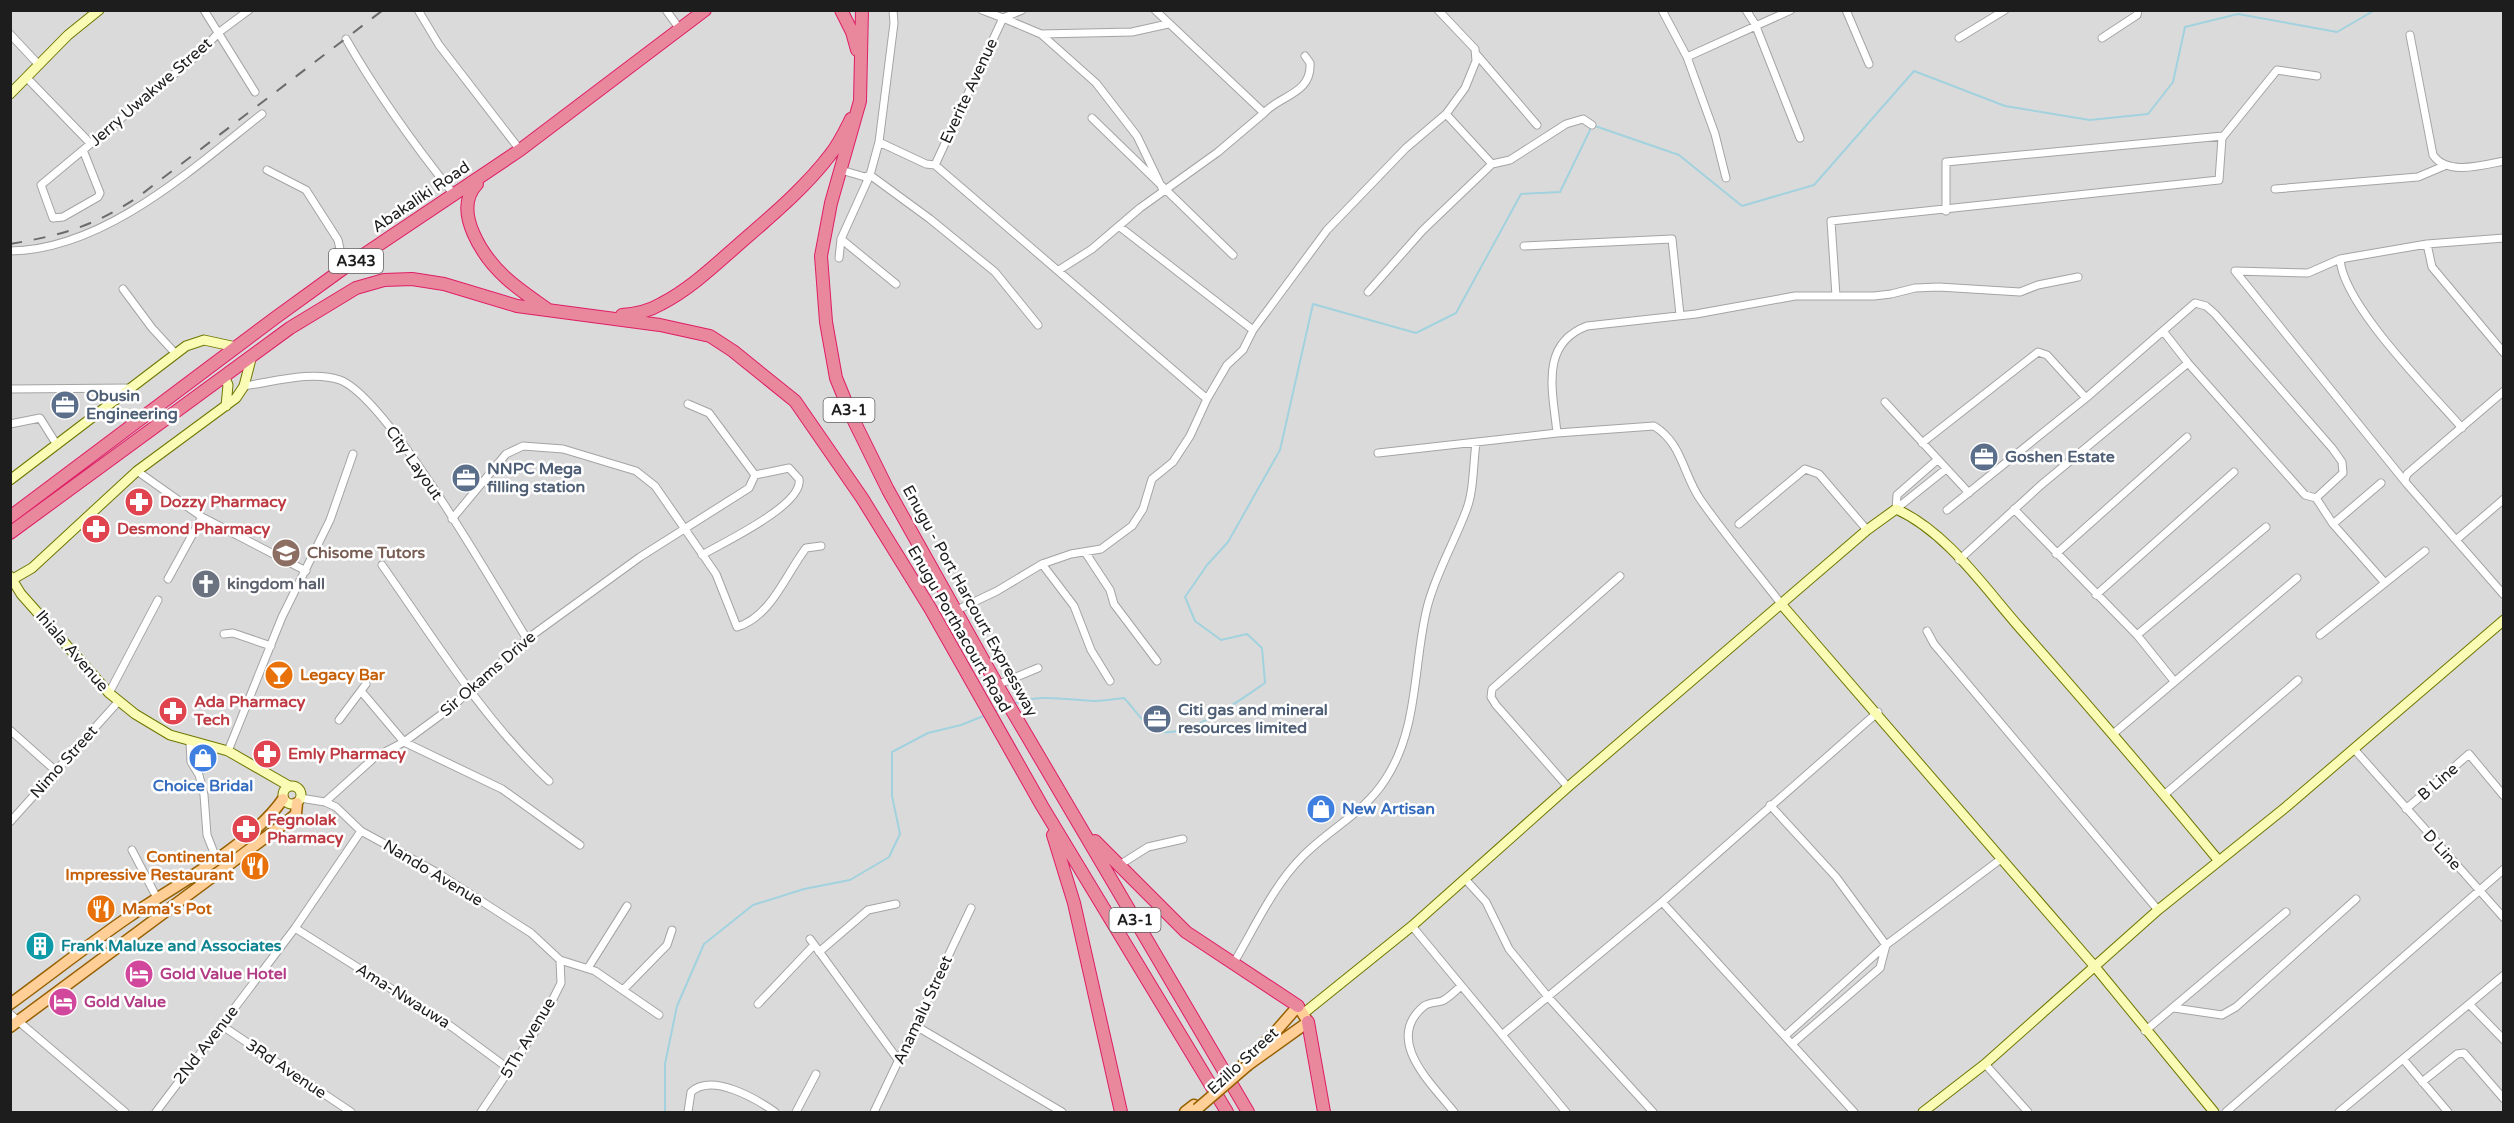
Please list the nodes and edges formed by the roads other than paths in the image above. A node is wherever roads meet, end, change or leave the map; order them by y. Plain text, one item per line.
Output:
1 (99, 10) edge
2 (204, 10) edge
3 (249, 10) edge
4 (418, 10) edge
5 (666, 10) edge
6 (705, 10) edge
7 (841, 10) edge
8 (862, 10) edge
9 (893, 10) edge
10 (982, 10) edge
11 (1022, 10) edge
12 (1155, 10) edge
13 (1438, 10) edge
14 (1662, 10) edge
15 (1746, 10) edge
16 (1791, 10) edge
17 (1846, 10) edge
18 (2005, 10) edge
19 (2138, 10) edge
20 (1003, 18) junction
21 (1168, 24) junction
22 (1755, 24) junction
23 (680, 28) junction
24 (218, 33) junction
25 (10, 34) edge
26 (1041, 34) junction
27 (2409, 35) dead end
28 (1959, 38) dead end
29 (2102, 38) dead end
30 (346, 39) dead end
31 (1477, 55) junction
32 (1305, 56) dead end
33 (1687, 57) junction
34 (860, 63) junction
35 (1869, 64) dead end
36 (39, 65) junction
37 (2317, 76) dead end
38 (27, 78) junction
39 (255, 92) dead end
40 (10, 94) edge
41 (860, 101) junction
42 (1264, 113) junction
43 (262, 114) dead end
44 (1446, 114) junction
45 (1092, 118) dead end
46 (1537, 124) dead end
47 (1592, 125) dead end
48 (2223, 136) junction
49 (1800, 138) dead end
50 (879, 142) junction
51 (90, 143) junction
52 (83, 150) junction
53 (520, 150) junction
54 (2504, 160) edge
55 (1492, 164) junction
56 (935, 165) junction
57 (2444, 166) junction
58 (267, 170) dead end
59 (841, 170) junction
60 (490, 171) junction
61 (870, 175) junction
62 (1726, 178) dead end
63 (1163, 189) junction
64 (2275, 189) dead end
65 (455, 196) junction
66 (1946, 211) junction
67 (1120, 227) junction
68 (2504, 238) edge
69 (841, 239) junction
70 (2427, 244) junction
71 (1524, 246) dead end
72 (10, 251) edge
73 (1233, 255) dead end
74 (839, 258) dead end
75 (2340, 259) junction
76 (344, 268) junction
77 (1059, 270) junction
78 (2078, 277) dead end
79 (896, 284) dead end
80 (123, 289) dead end
81 (1368, 292) dead end
82 (1836, 296) junction
83 (547, 309) junction
84 (1680, 315) junction
85 (600, 318) junction
86 (1038, 324) dead end
87 (1253, 330) junction
88 (2163, 331) junction
89 (223, 350) junction
90 (176, 353) junction
91 (2504, 353) edge
92 (251, 359) junction
93 (2188, 363) junction
94 (225, 378) junction
95 (244, 386) junction
96 (131, 388) junction
97 (10, 389) edge
98 (2504, 391) edge
99 (2086, 398) junction
100 (1207, 399) junction
101 (1885, 402) dead end
102 (688, 404) dead end
103 (226, 406) junction
104 (10, 424) edge
105 (2462, 428) junction
106 (1557, 433) junction
107 (2187, 437) dead end
108 (1476, 443) junction
109 (1922, 443) junction
110 (57, 445) junction
111 (1378, 453) dead end
112 (353, 454) dead end
113 (1937, 459) junction
114 (1946, 469) junction
115 (137, 471) junction
116 (2234, 472) dead end
117 (755, 475) junction
118 (10, 480) edge
119 (2404, 480) junction
120 (2381, 483) dead end
121 (1969, 493) junction
122 (2316, 498) junction
123 (2504, 499) edge
124 (1896, 509) junction
125 (2014, 509) junction
126 (1947, 510) dead end
127 (10, 517) edge
128 (202, 517) junction
129 (452, 519) junction
130 (1739, 524) dead end
131 (2333, 524) junction
132 (2266, 527) dead end
133 (685, 529) junction
134 (1867, 530) junction
135 (10, 533) edge
136 (2456, 540) junction
137 (821, 546) dead end
138 (2425, 551) dead end
139 (1085, 552) junction
140 (2056, 554) junction
141 (702, 555) junction
142 (1959, 560) junction
143 (1042, 564) junction
144 (382, 565) dead end
145 (306, 571) junction
146 (1620, 576) dead end
147 (11, 578) edge
148 (2297, 578) dead end
149 (168, 579) dead end
150 (2385, 583) junction
151 (2096, 595) junction
152 (2504, 595) edge
153 (158, 600) dead end
154 (1782, 605) junction
155 (957, 610) junction
156 (2504, 620) edge
157 (1927, 631) dead end
158 (224, 634) dead end
159 (2320, 635) dead end
160 (2137, 636) junction
161 (527, 639) junction
162 (271, 646) junction
163 (1157, 661) dead end
164 (1038, 668) dead end
165 (2298, 680) dead end
166 (1110, 681) dead end
167 (2174, 681) junction
168 (999, 687) junction
169 (471, 691) junction
170 (109, 693) junction
171 (118, 702) junction
172 (1878, 712) junction
173 (339, 720) dead end
174 (10, 730) edge
175 (2114, 734) junction
176 (190, 742) junction
177 (404, 742) junction
178 (2354, 749) junction
179 (228, 751) junction
180 (264, 771) junction
181 (57, 772) junction
182 (549, 781) dead end
183 (289, 786) junction
184 (1568, 787) junction
185 (2164, 795) junction
186 (282, 796) junction
187 (2504, 796) edge
188 (299, 800) junction
189 (326, 802) junction
190 (1770, 805) junction
191 (1042, 806) junction
192 (2406, 809) junction
193 (10, 822) edge
194 (361, 831) junction
195 (1083, 831) junction
196 (1183, 839) dead end
197 (580, 845) dead end
198 (132, 850) dead end
199 (216, 858) junction
200 (2001, 859) junction
201 (2219, 861) junction
202 (1118, 866) junction
203 (2504, 869) edge
204 (1466, 880) junction
205 (2479, 891) junction
206 (157, 898) junction
207 (2356, 899) dead end
208 (1662, 902) junction
209 (896, 904) dead end
210 (627, 906) dead end
211 (971, 908) dead end
212 (2158, 910) junction
213 (2286, 912) dead end
214 (2504, 918) edge
215 (1412, 926) junction
216 (295, 928) junction
217 (672, 930) dead end
218 (814, 945) junction
219 (1886, 945) junction
220 (560, 960) junction
221 (1233, 964) junction
222 (588, 968) junction
223 (2096, 968) junction
224 (2504, 975) edge
225 (1460, 987) junction
226 (623, 990) junction
227 (1549, 998) junction
228 (10, 1004) edge
229 (758, 1004) dead end
230 (2469, 1004) junction
231 (2174, 1008) junction
232 (1304, 1014) junction
233 (659, 1015) dead end
234 (14, 1020) edge
235 (221, 1025) junction
236 (916, 1026) junction
237 (2145, 1031) junction
238 (1503, 1034) junction
239 (1786, 1035) junction
240 (2504, 1040) edge
241 (1793, 1043) junction
242 (2403, 1059) junction
243 (899, 1061) junction
244 (1246, 1064) junction
245 (1985, 1064) junction
246 (509, 1069) junction
247 (816, 1074) dead end
248 (2422, 1082) junction
249 (2504, 1099) edge
250 (1195, 1109) edge
251 (125, 1113) edge
252 (156, 1113) edge
253 (351, 1113) edge
254 (481, 1113) edge
255 (688, 1113) edge
256 (775, 1113) edge
257 (796, 1113) edge
258 (874, 1113) edge
259 (1062, 1113) edge
260 (1121, 1113) edge
261 (1185, 1113) edge
262 (1227, 1113) edge
263 (1248, 1113) edge
264 (1324, 1113) edge
265 (1454, 1113) edge
266 (1566, 1113) edge
267 (1653, 1113) edge
268 (1854, 1113) edge
269 (1923, 1113) edge
270 (2028, 1113) edge
271 (2214, 1113) edge
272 (2226, 1113) edge
273 (2339, 1113) edge
274 (2448, 1113) edge

1 - 36 main road
2 - 24 street
3 - 24 street, Jerry Uwakwe Street
4 - 53 street
5 - 23 street
6 - 23 highway, Abakaliki Road / A343
7 - 34 highway, A343
8 - 34 highway, A343
9 - 50 street
10 - 20 street
11 - 20 street
12 - 21 street
13 - 31 street
14 - 33 street
15 - 22 street
16 - 22 street
17 - 35 street
18 - 28 street
19 - 29 street
20 - 26 street
20 - 56 street, Everite Avenue
21 - 26 street
21 - 42 street
22 - 33 street
22 - 49 street
23 - 53 highway, Abakaliki Road / A343
24 - 39 street
24 - 51 street, Jerry Uwakwe Street
25 - 36 street
26 - 63 street
27 - 57 street
30 - 65 street
31 - 44 street
31 - 46 street
32 - 42 street
33 - 62 street
34 - 41 highway, Enugu - Port Harcourt Expressway / A343
36 - 38 main road
37 - 48 street
38 - 40 main road
38 - 51 street
41 - 59 highway, Enugu - Port Harcourt Expressway / A3-1
41 - 85 highway, A343
42 - 63 street
43 - 72 street
44 - 55 street
44 - 87 street
45 - 63 street
47 - 55 street
48 - 66 street
48 - 66 street
50 - 56 street
50 - 61 street
51 - 52 street, Jerry Uwakwe Street
52 - 52 street, Jerry Uwakwe Street
53 - 60 highway, Abakaliki Road / A343
54 - 57 street
55 - 81 street
56 - 77 street
57 - 64 street
58 - 76 street
59 - 61 street
59 - 155 highway, Enugu - Port Harcourt Expressway / A3-1
60 - 65 highway, Abakaliki Road / A343
60 - 83 highway, A343
61 - 69 street
61 - 86 street
63 - 67 street
63 - 73 street
65 - 76 highway, Abakaliki Road / A343
66 - 82 street
67 - 77 street
67 - 87 street
68 - 70 street
69 - 74 street
69 - 79 street
70 - 75 street
70 - 91 street
71 - 84 street
75 - 105 street
75 - 119 street
76 - 89 highway, Abakaliki Road / A343
77 - 100 street
78 - 82 street
80 - 90 street
82 - 84 street
83 - 85 highway, Enugu Porthacourt Road / A343
83 - 92 highway, A343
84 - 106 street
85 - 191 highway, Enugu Porthacourt Road / A3-1
87 - 100 street
88 - 93 street
88 - 99 street
88 - 122 street
89 - 90 main road
89 - 127 highway, Abakaliki Road / A343
90 - 96 main road
92 - 94 highway, A343
92 - 95 main road, Ihiala Avenue
93 - 122 street
93 - 125 street
94 - 103 main road
94 - 135 highway, A343
95 - 103 main road, Ihiala Avenue
95 - 129 street, City Layout
96 - 97 street
96 - 110 main road
98 - 105 street
99 - 109 street
99 - 121 street
100 - 139 street
101 - 109 street
102 - 117 street
103 - 115 main road, Ihiala Avenue
104 - 110 street
105 - 119 street
106 - 108 street
106 - 154 street
107 - 140 street
108 - 111 street
108 - 221 street
109 - 113 street
110 - 118 main road
112 - 145 street
113 - 114 street
113 - 124 street
114 - 121 street
114 - 124 street
115 - 128 street
115 - 147 main road, Ihiala Avenue
116 - 151 street
117 - 133 street, Sir Okams Drive
117 - 141 street
119 - 136 street
120 - 131 street
121 - 126 street
122 - 131 street
123 - 136 street
124 - 134 main road
124 - 142 main road
125 - 140 street
125 - 142 street
128 - 145 street
128 - 149 street
129 - 133 street
129 - 161 street, City Layout
130 - 134 street
131 - 150 street
132 - 160 street
133 - 141 street
133 - 161 street, Sir Okams Drive
134 - 154 main road
136 - 152 street
137 - 141 street
138 - 150 street
139 - 143 street
139 - 163 street
140 - 151 street
142 - 175 main road
143 - 155 street
143 - 166 street
144 - 169 street
145 - 162 street
146 - 184 street
147 - 170 main road, Ihiala Avenue
148 - 167 street
150 - 159 street
151 - 160 street
153 - 170 street
154 - 172 main road
154 - 184 main road
155 - 168 highway, Enugu - Port Harcourt Expressway / A3-1
156 - 178 main road
157 - 212 street
158 - 162 street
160 - 167 street
161 - 169 street, Sir Okams Drive
162 - 179 street
164 - 168 street
165 - 185 street
167 - 175 street
168 - 195 highway, Enugu - Port Harcourt Expressway / A3-1
169 - 177 street, Sir Okams Drive
169 - 182 street
170 - 171 main road, Ihiala Avenue
171 - 176 main road, Ihiala Avenue
171 - 181 street, Nimo Street
172 - 190 street
172 - 200 main road
173 - 177 street
174 - 181 street
175 - 185 main road
176 - 179 main road, Ihiala Avenue
176 - 199 street
177 - 189 street, Sir Okams Drive
177 - 197 street
178 - 192 street, D Line
178 - 201 main road
179 - 180 main road, Ihiala Avenue
180 - 183 main road, Ihiala Avenue
180 - 186 main road
181 - 193 street, Nimo Street
183 - 186 main road
183 - 188 main road, Ihiala Avenue
184 - 204 main road
185 - 201 main road
186 - 188 main road
186 - 199 main road
187 - 192 street, B Line
188 - 189 street, Nando Avenue
188 - 234 main road
189 - 194 street, Nando Avenue
190 - 208 street
190 - 219 street
191 - 260 highway
191 - 262 highway, Enugu Porthacourt Road / A3-1
192 - 205 street, D Line
194 - 216 street, 2Nd Avenue
194 - 220 street, Nando Avenue
195 - 202 highway
195 - 263 highway, Enugu - Port Harcourt Expressway / A3-1
196 - 202 street
198 - 206 street
199 - 206 main road
200 - 219 street
200 - 223 main road
201 - 212 main road
202 - 221 highway
203 - 205 street
204 - 215 main road
204 - 227 street
205 - 214 street, D Line
205 - 272 street
206 - 228 main road
207 - 231 street
208 - 227 street
208 - 239 street
209 - 218 street
210 - 222 street
211 - 236 street, Anamalu Street
212 - 223 main road
213 - 231 street
215 - 225 street
215 - 232 main road
216 - 235 street, 2Nd Avenue
216 - 246 street, Ama-Nwauwa
217 - 226 street
218 - 229 street
218 - 243 street
219 - 239 street
219 - 241 street
220 - 222 street
220 - 246 street, 5Th Avenue
221 - 232 highway
222 - 226 street
223 - 237 main road
223 - 245 main road
224 - 230 street
225 - 238 street
225 - 265 street
226 - 233 street
227 - 238 street
227 - 267 street
230 - 240 street
230 - 242 street
231 - 237 street
232 - 244 main road, Ezillo Street
232 - 244 main road, Ezillo Street
232 - 264 highway
234 - 251 street
235 - 252 street, 2Nd Avenue
235 - 253 street, 3Rd Avenue
236 - 243 street, Anamalu Street
236 - 259 street
237 - 271 main road
238 - 266 street
239 - 241 street
241 - 268 street
242 - 248 street
242 - 273 street
243 - 258 street, Anamalu Street
244 - 250 main road, Ezillo Street, bridge
245 - 269 main road
245 - 270 street
246 - 254 street, 5Th Avenue
247 - 257 street
248 - 249 street
248 - 274 street
250 - 261 main road, Ezillo Street
255 - 256 street

